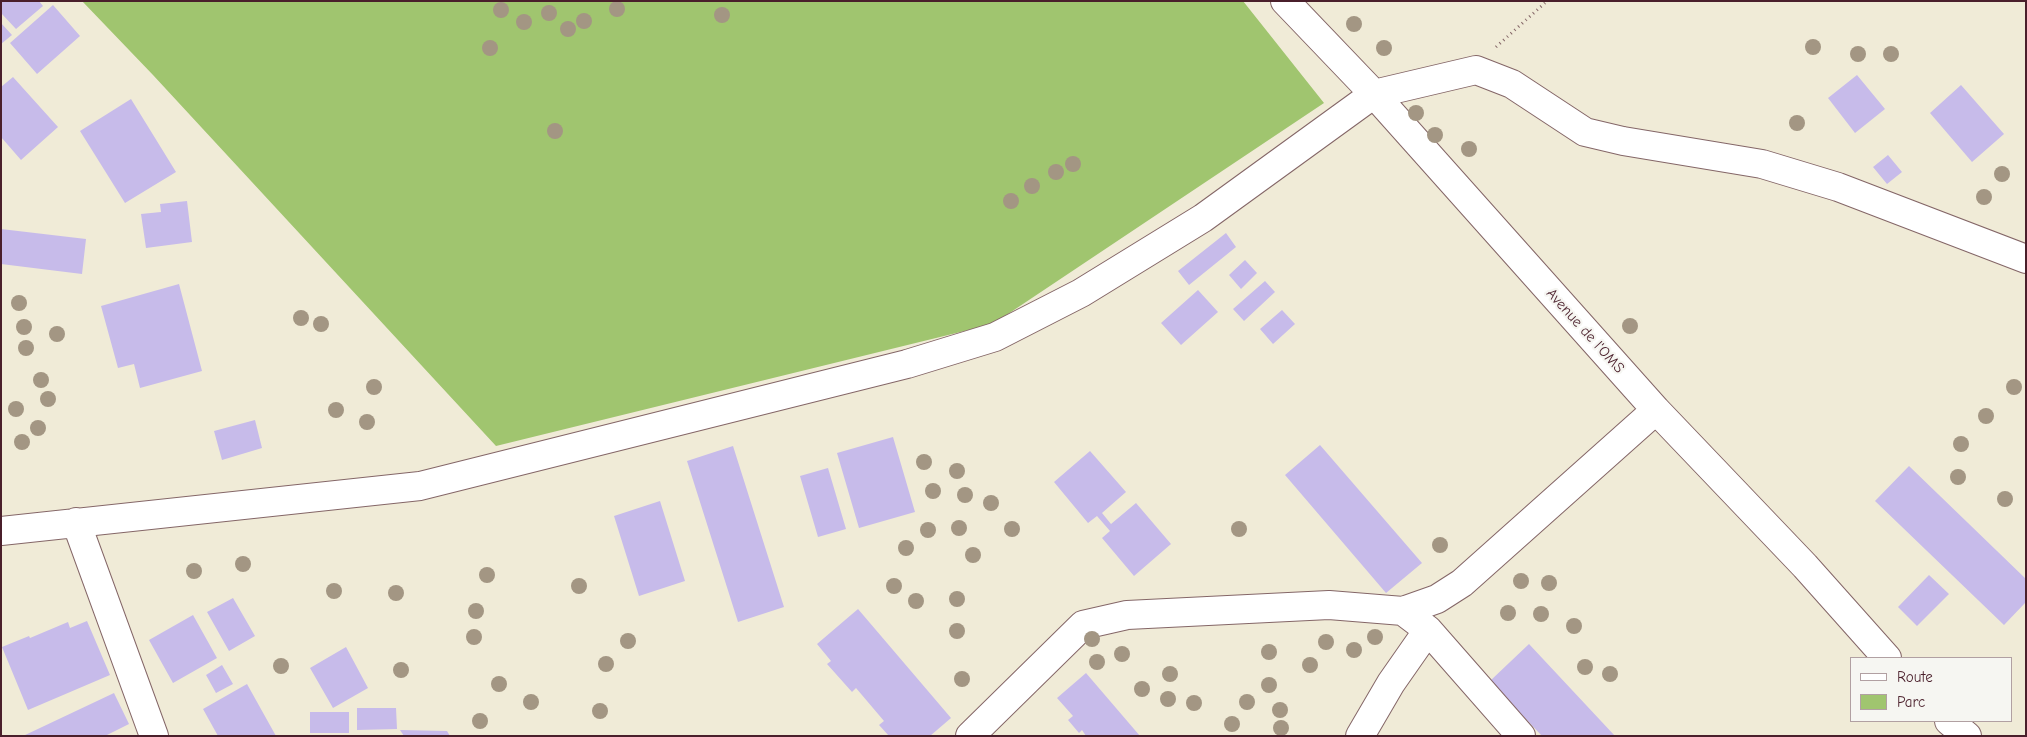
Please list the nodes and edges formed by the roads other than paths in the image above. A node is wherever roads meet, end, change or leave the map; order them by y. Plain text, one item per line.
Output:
1 (1286, 1) edge
2 (1374, 94) junction
3 (2026, 259) edge
4 (1656, 410) junction
5 (76, 522) junction
6 (1, 531) edge
7 (1403, 611) junction
8 (1428, 630) junction
9 (1886, 657) edge
10 (1938, 722) edge
11 (1949, 722) edge
12 (154, 736) edge
13 (970, 736) edge
14 (1360, 736) edge
15 (1521, 736) edge
16 (1946, 736) edge
17 (1967, 736) edge

1 - 2 street, Avenue de l'OMS
2 - 3 street
2 - 4 street, Avenue de l'OMS
2 - 5 street
4 - 7 street
4 - 9 street, Avenue de l'OMS
5 - 6 street
5 - 12 street
7 - 8 street
7 - 13 street
8 - 14 street
8 - 15 street
10 - 16 street
11 - 17 street

